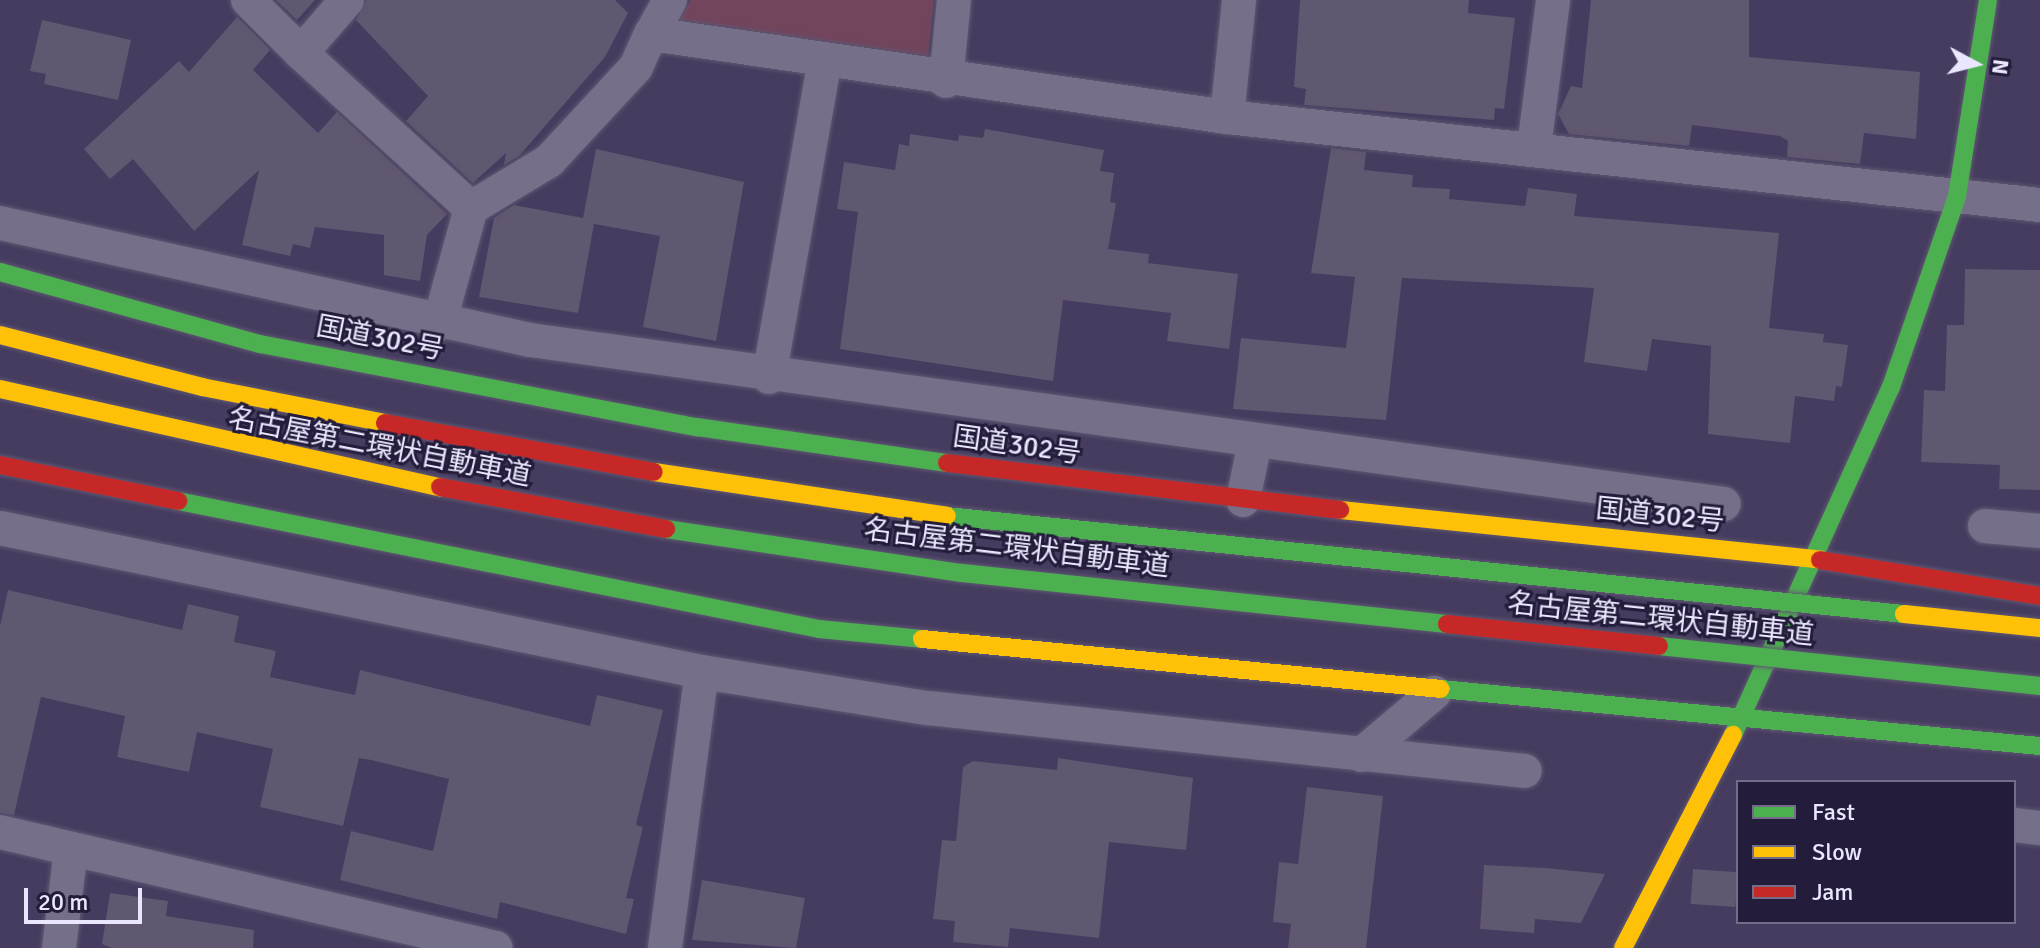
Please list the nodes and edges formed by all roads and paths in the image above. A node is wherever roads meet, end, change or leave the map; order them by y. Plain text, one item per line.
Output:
1 (248, 0) edge
2 (347, 0) edge
3 (670, 0) edge
4 (954, 0) edge
5 (1239, 0) edge
6 (1553, 0) edge
7 (1988, 0) edge
8 (651, 34) junction
9 (301, 53) junction
10 (825, 61) junction
11 (946, 81) junction
12 (1227, 117) junction
13 (1534, 147) junction
14 (1957, 196) junction
15 (2040, 205) edge
16 (471, 208) junction
17 (0, 223) edge
18 (0, 272) edge
19 (439, 324) junction
20 (0, 335) edge
21 (769, 377) junction
22 (0, 389) edge
23 (1255, 442) junction
24 (0, 465) edge
25 (1243, 500) junction
26 (1724, 504) dead end
27 (1985, 526) dead end
28 (0, 528) edge
29 (2040, 531) edge
30 (1817, 559) junction
31 (2040, 596) edge
32 (2040, 628) edge
33 (702, 672) junction
34 (2040, 686) edge
35 (1434, 693) junction
36 (1744, 713) junction
37 (2040, 746) edge
38 (1361, 755) junction
39 (1525, 771) dead end
40 (2016, 825) edge
41 (2040, 828) edge
42 (0, 832) edge
43 (71, 849) junction
44 (360, 934) edge
45 (59, 948) edge
46 (496, 948) edge
47 (665, 948) edge
48 (1623, 948) edge

1 - 9 street
2 - 9 street
3 - 8 street
4 - 11 street
5 - 12 street
6 - 13 street
7 - 14 main road
8 - 10 street
8 - 16 street
9 - 16 street
10 - 11 street
10 - 21 street
11 - 12 street
12 - 13 street
13 - 14 street
14 - 15 street
14 - 30 main road
16 - 19 street
17 - 19 street
18 - 25 main road, 国道302号
19 - 21 street
20 - 32 main road, 名古屋第二環状自動車道, bridge
21 - 23 street
22 - 34 main road, 名古屋第二環状自動車道, bridge
23 - 25 street
23 - 26 street
24 - 35 main road
25 - 30 main road, 国道302号
27 - 29 street
28 - 33 street
30 - 31 main road, 国道302号
30 - 36 main road
33 - 38 street
33 - 47 street
35 - 36 main road
35 - 38 street
36 - 37 main road
36 - 48 main road
38 - 39 street
40 - 41 street
42 - 43 street
43 - 44 street
43 - 45 street
44 - 46 street

